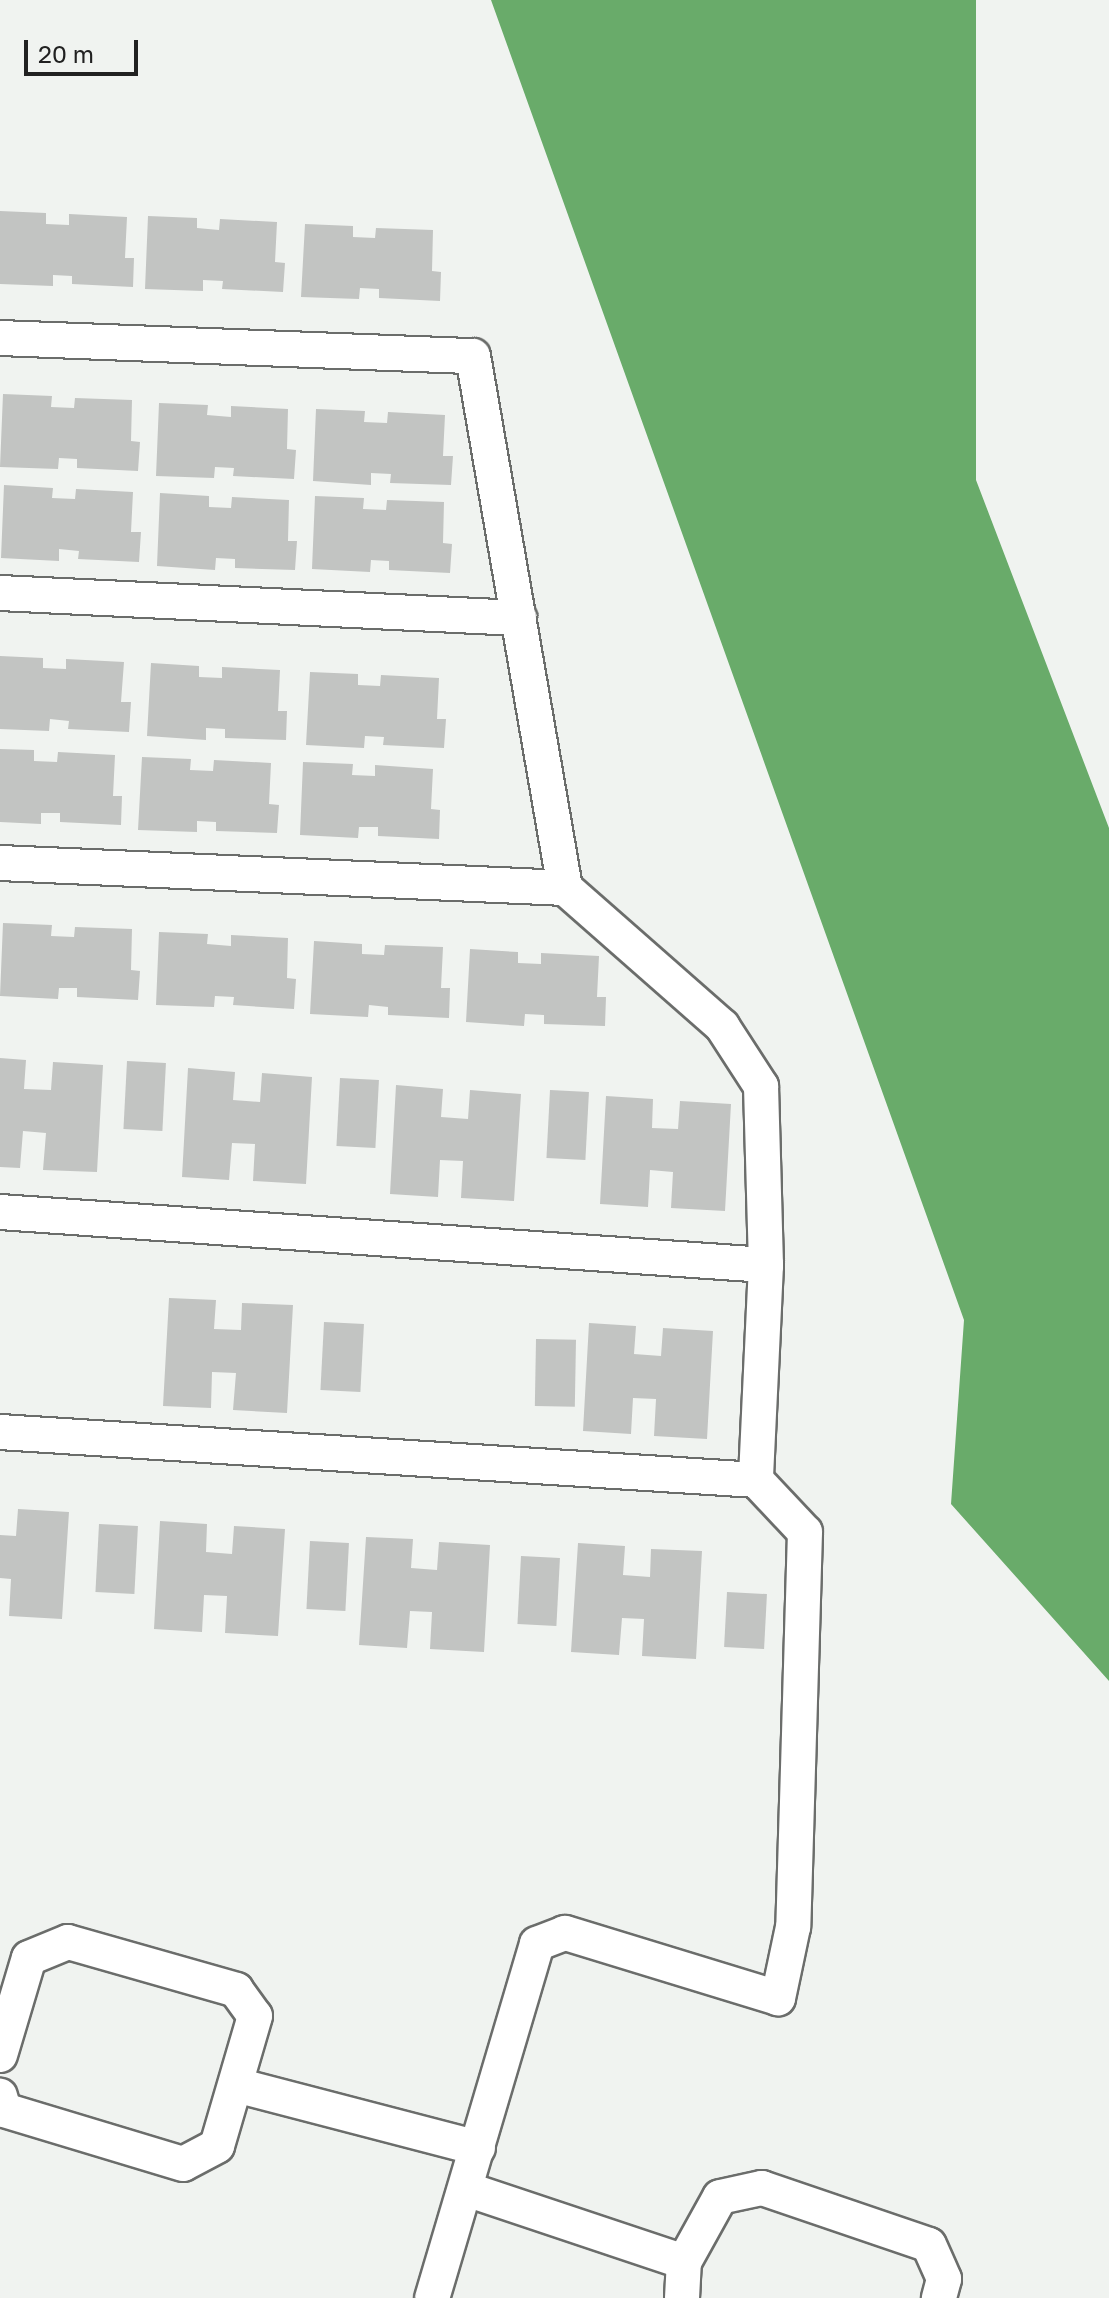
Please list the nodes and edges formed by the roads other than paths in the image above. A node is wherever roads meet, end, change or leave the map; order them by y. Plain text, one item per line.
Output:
1 (0, 338) edge
2 (0, 593) edge
3 (519, 618) junction
4 (0, 863) edge
5 (565, 888) junction
6 (0, 1212) edge
7 (766, 1265) junction
8 (0, 1432) edge
9 (756, 1480) junction
10 (0, 2055) edge
11 (236, 2085) junction
12 (0, 2096) edge
13 (478, 2148) junction
14 (466, 2189) junction
15 (684, 2262) junction
16 (432, 2298) edge
17 (682, 2298) edge
18 (939, 2298) edge

1 - 3 street
2 - 3 street
3 - 5 street
4 - 5 street
5 - 7 street
6 - 7 street
7 - 9 street
8 - 9 street
9 - 13 street
10 - 11 street
11 - 12 street
11 - 13 street
13 - 14 street
14 - 15 street
14 - 16 street
15 - 17 street
15 - 18 street

